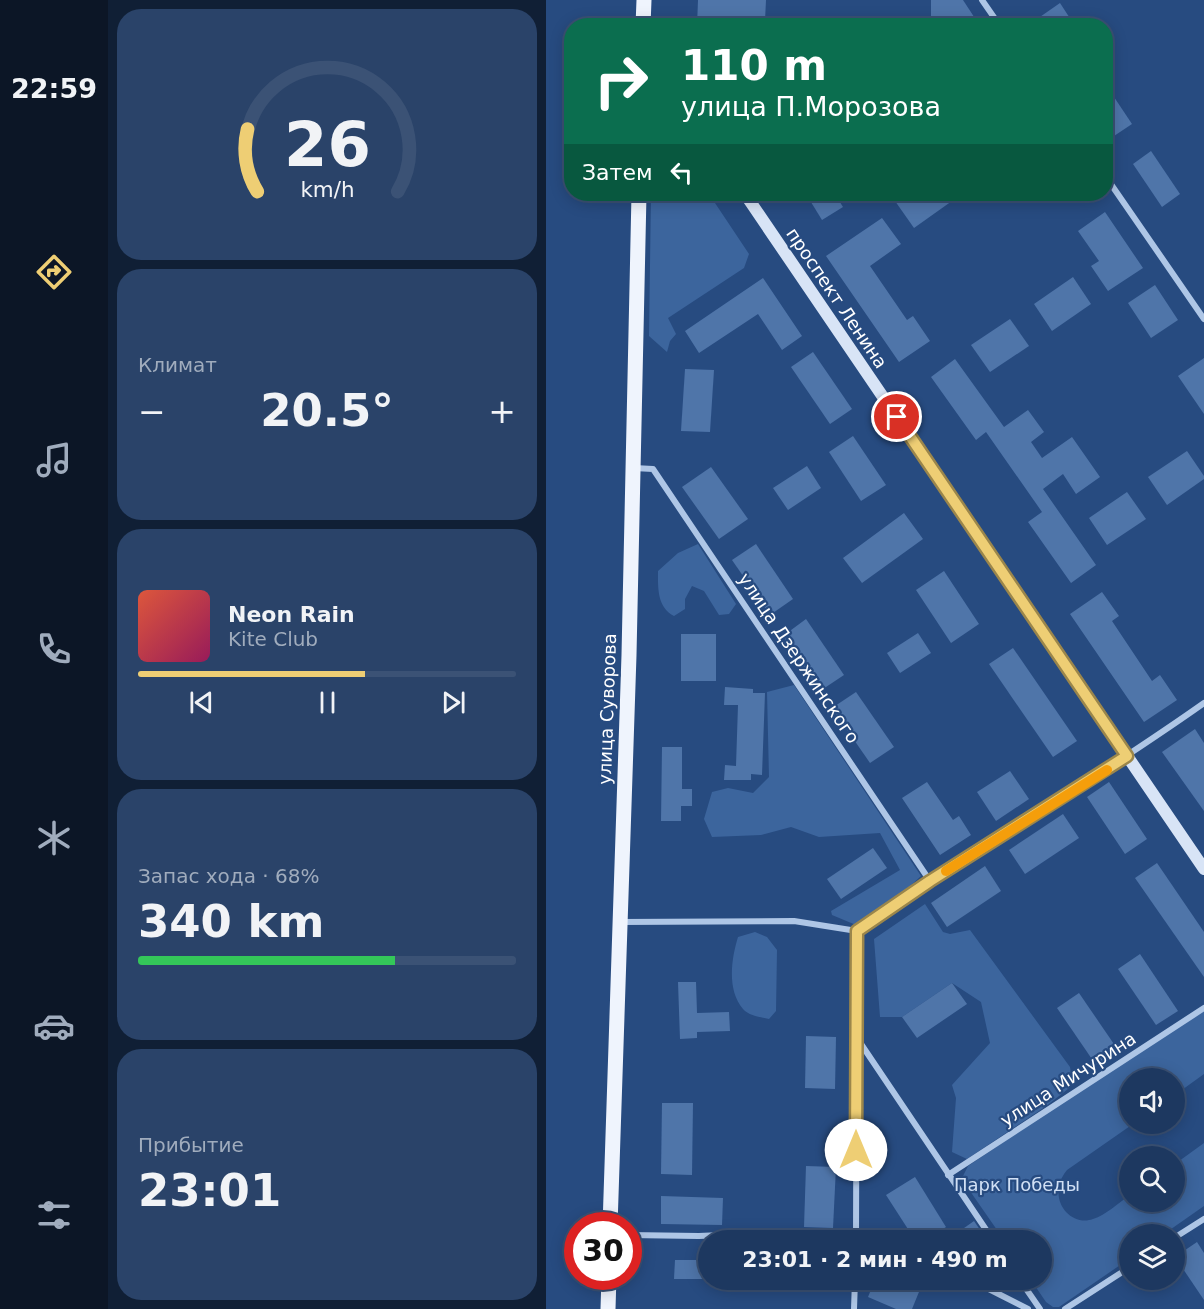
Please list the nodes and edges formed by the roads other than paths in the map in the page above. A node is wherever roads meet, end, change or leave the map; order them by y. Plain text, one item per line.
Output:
1 (644, 0) edge
2 (982, 0) edge
3 (643, 18) edge
4 (994, 18) edge
5 (1113, 187) edge
6 (639, 201) edge
7 (750, 201) edge
8 (1204, 319) edge
9 (633, 468) junction
10 (1204, 703) edge
11 (1127, 756) junction
12 (1204, 869) edge
13 (930, 881) junction
14 (620, 922) junction
15 (857, 931) junction
16 (1204, 1008) edge
17 (856, 1038) junction
18 (948, 1175) junction
19 (610, 1212) edge
20 (1204, 1219) edge
21 (856, 1230) edge
22 (986, 1230) edge
23 (1185, 1231) edge
24 (642, 1235) edge
25 (698, 1236) edge
26 (1119, 1274) edge
27 (609, 1290) edge
28 (855, 1290) edge
29 (991, 1290) edge
30 (1027, 1290) edge
31 (609, 1309) edge
32 (854, 1309) edge
33 (1028, 1309) edge
34 (1040, 1309) edge
35 (1065, 1309) edge

1 - 3 main road
2 - 4 street
5 - 8 street
6 - 9 main road, улица Суворова
7 - 11 main road, проспект Ленина
9 - 13 street, улица Дзержинского
9 - 14 main road, улица Суворова
10 - 11 street
11 - 12 main road, проспект Ленина
11 - 13 street
13 - 15 street
14 - 15 street
14 - 19 main road, улица Суворова
15 - 17 street
16 - 18 street, улица Мичурина
17 - 18 street
17 - 21 street
18 - 22 street
20 - 23 street
24 - 25 street
26 - 35 street
27 - 31 main road
28 - 32 street
29 - 33 street
30 - 34 street

